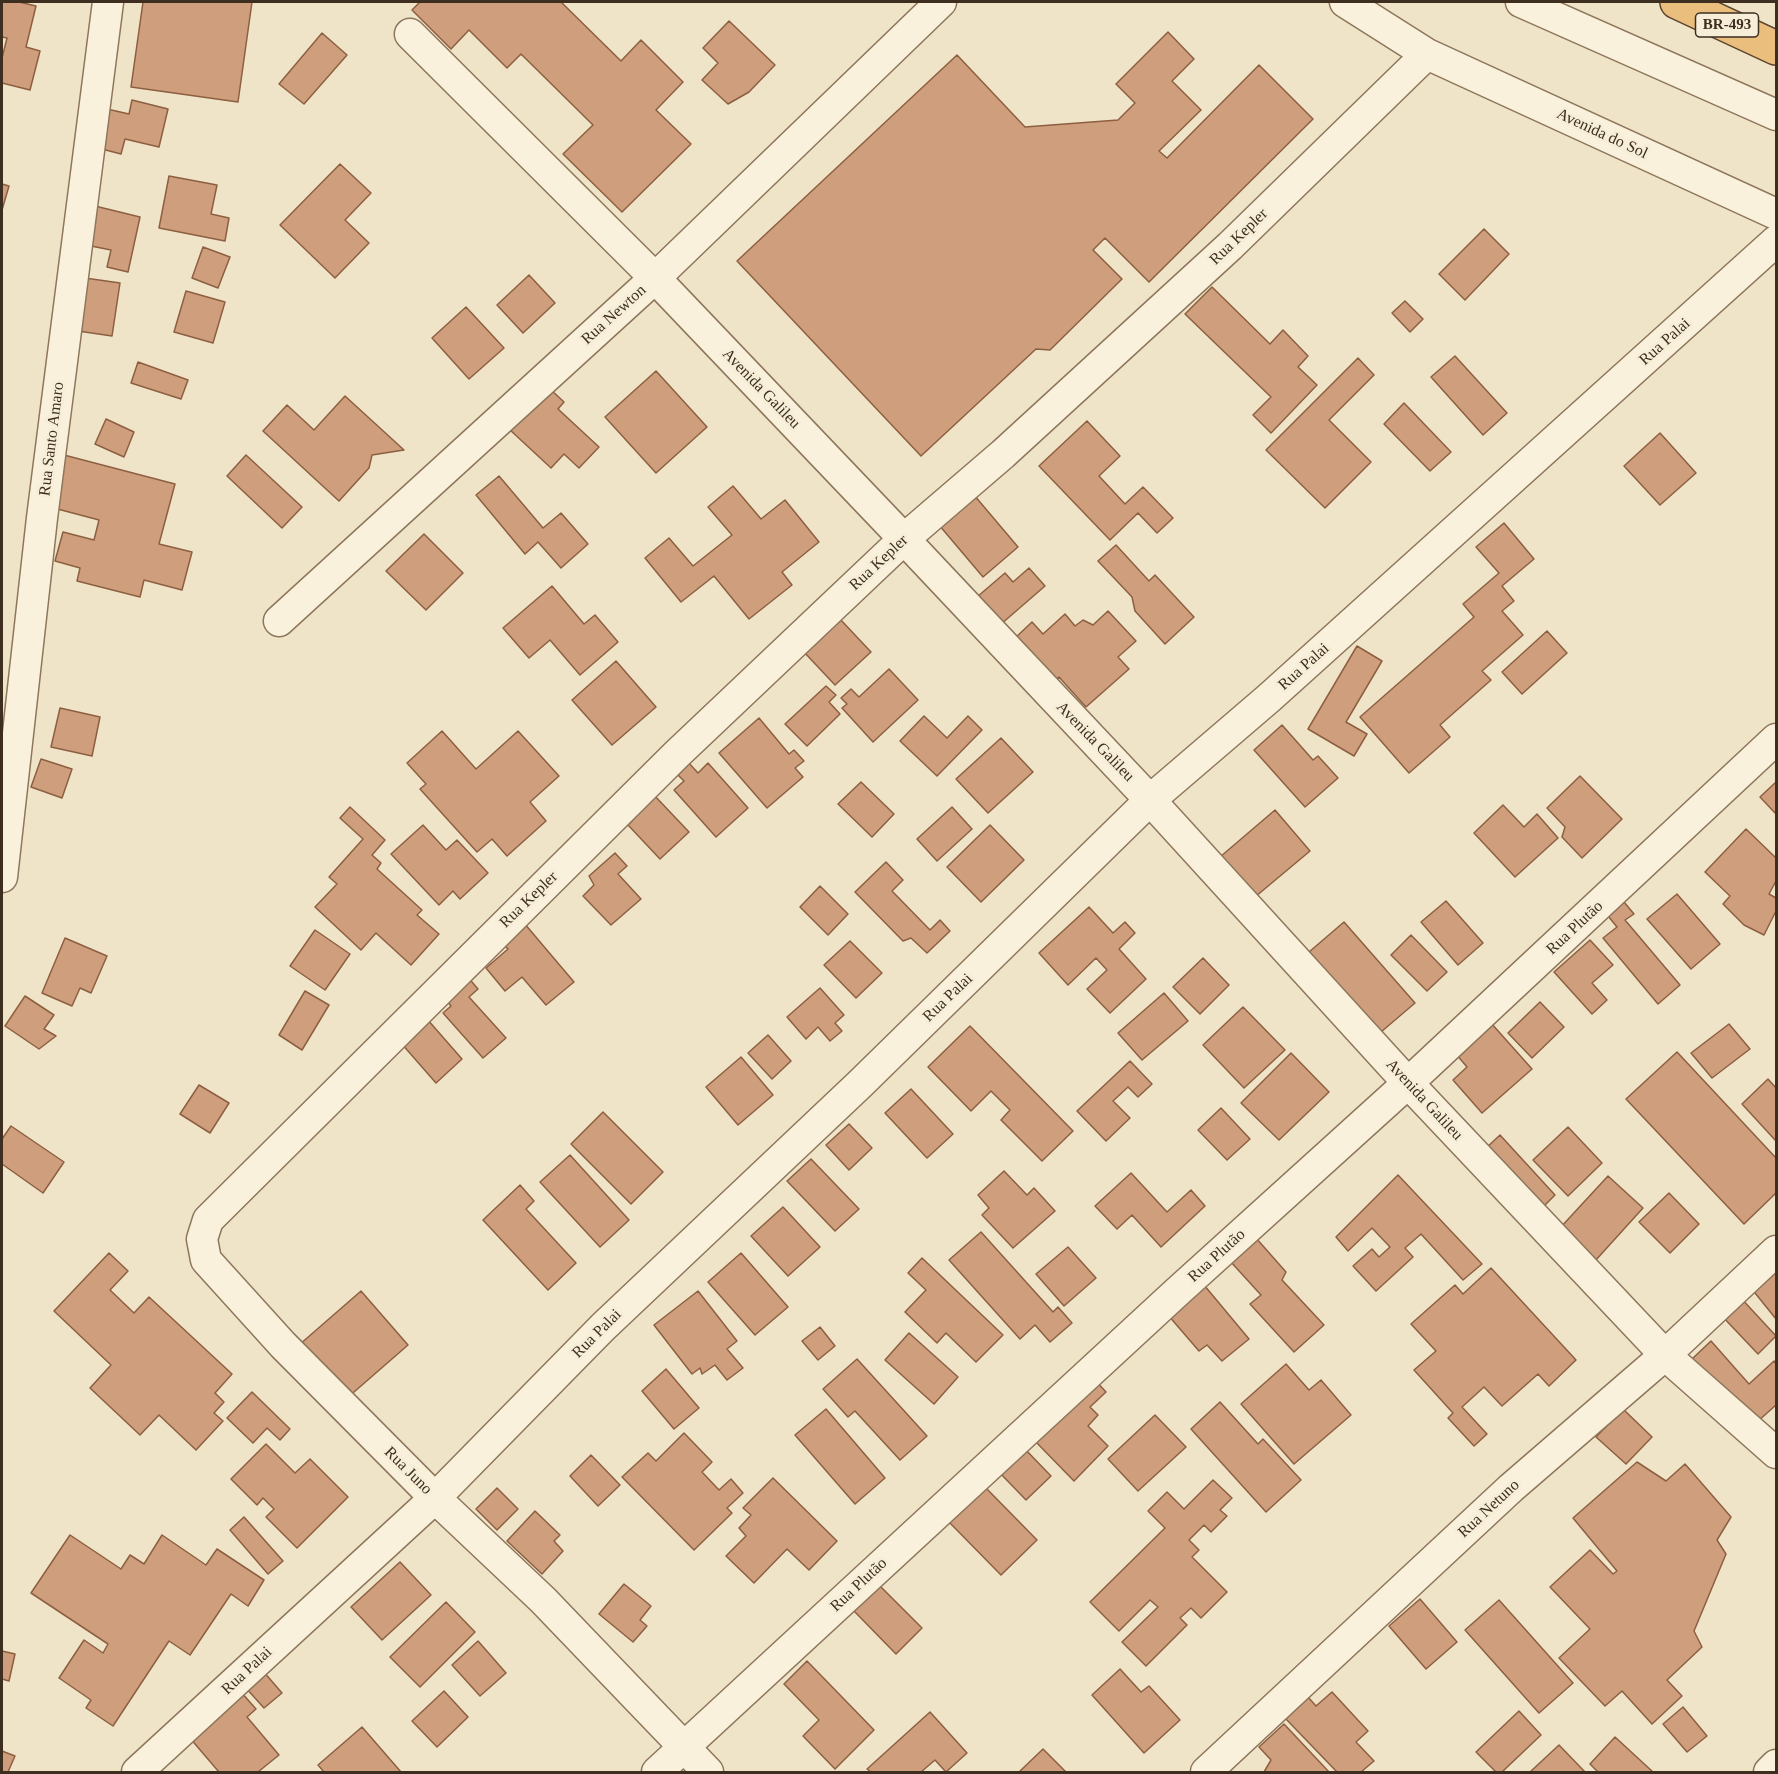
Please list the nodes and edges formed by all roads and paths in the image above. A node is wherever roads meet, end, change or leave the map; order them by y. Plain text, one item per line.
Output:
1 (108, 2) edge
2 (941, 2) edge
3 (1345, 2) edge
4 (1521, 2) edge
5 (1677, 2) edge
6 (410, 34) dead end
7 (1776, 48) edge
8 (1427, 54) junction
9 (1776, 115) edge
10 (1776, 214) edge
11 (1776, 242) edge
12 (655, 278) junction
13 (904, 539) junction
14 (279, 621) dead end
15 (1776, 739) edge
16 (1150, 800) junction
17 (2, 877) edge
18 (1408, 1083) junction
19 (274, 1154) joint
20 (1776, 1251) edge
21 (1665, 1355) junction
22 (1776, 1453) edge
23 (435, 1498) junction
24 (684, 1746) junction
25 (1776, 1766) edge
26 (137, 1773) edge
27 (657, 1773) edge
28 (708, 1773) edge
29 (1206, 1773) edge
30 (1769, 1773) edge

1 - 17 street, Rua Santo Amaro
2 - 12 street, Rua Newton
3 - 8 street
4 - 9 street
5 - 7 highway, BR-493
6 - 12 street, Avenida Galileu
8 - 10 street, Avenida do Sol
8 - 13 street, Rua Kepler
11 - 16 street, Rua Palai
12 - 13 street, Avenida Galileu
12 - 14 street, Rua Newton
13 - 16 street, Avenida Galileu
13 - 19 street, Rua Kepler
15 - 18 street, Rua Plutão
16 - 18 street, Avenida Galileu
16 - 23 street, Rua Palai
18 - 21 street, Avenida Galileu
18 - 24 street, Rua Plutão
19 - 23 street, Rua Juno
20 - 21 street, Rua Netuno
21 - 22 street, Avenida Galileu
21 - 29 street, Rua Netuno
23 - 24 street, Rua Juno
23 - 26 street, Rua Palai
24 - 27 street, Rua Plutão
24 - 28 street, Rua Juno
25 - 30 street

